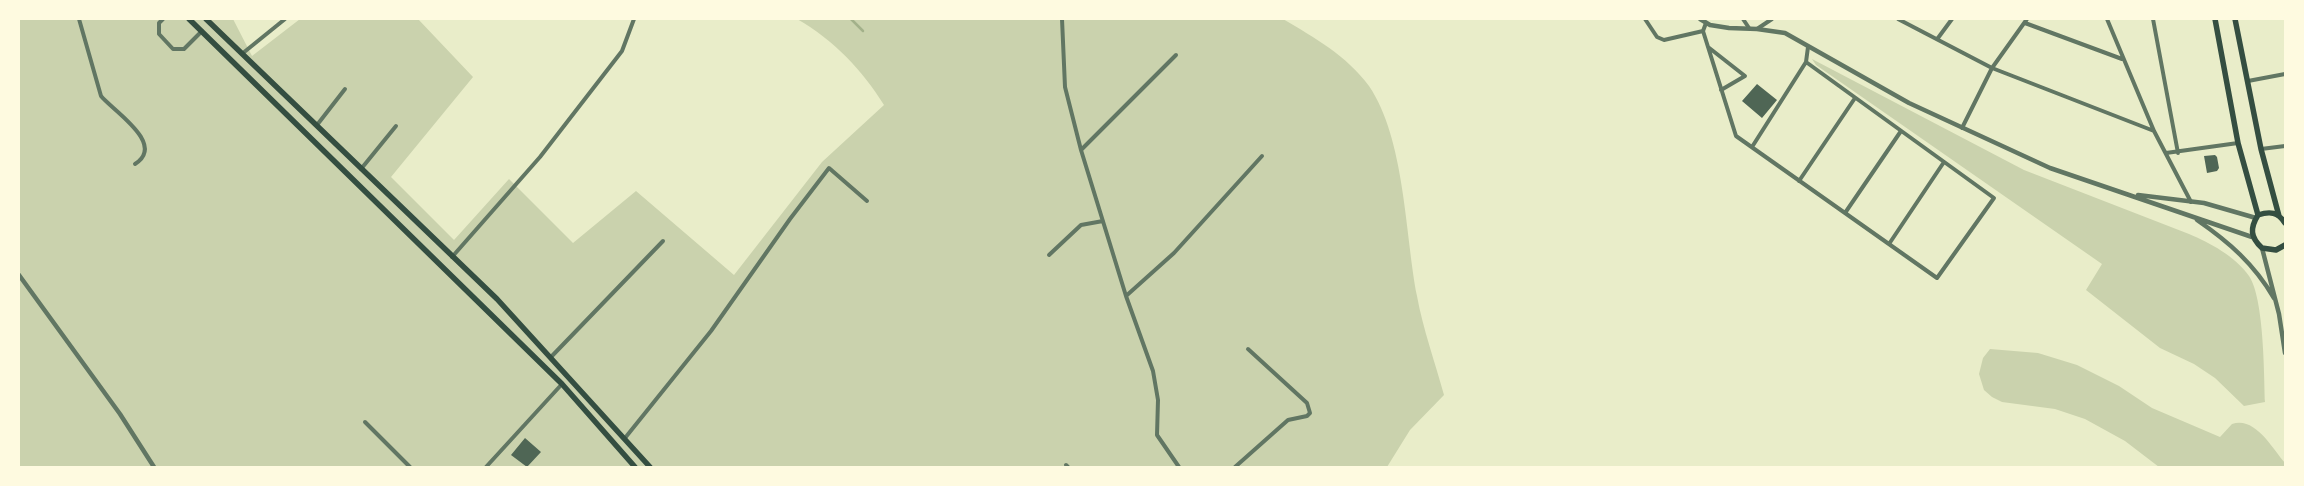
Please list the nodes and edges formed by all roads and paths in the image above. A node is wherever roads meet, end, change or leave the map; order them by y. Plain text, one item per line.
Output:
1 (78, 19) edge
2 (163, 19) edge
3 (189, 19) edge
4 (206, 19) edge
5 (285, 19) edge
6 (634, 19) edge
7 (1062, 19) edge
8 (1645, 19) edge
9 (1700, 19) edge
10 (1743, 19) edge
11 (1772, 19) edge
12 (1898, 19) edge
13 (1952, 19) edge
14 (2107, 19) edge
15 (2153, 19) edge
16 (2214, 19) edge
17 (2235, 19) edge
18 (2026, 21) edge
19 (1706, 23) junction
20 (1749, 28) junction
21 (1757, 28) junction
22 (202, 31) junction
23 (1703, 31) junction
24 (1938, 38) junction
25 (1707, 46) junction
26 (1808, 47) junction
27 (243, 53) junction
28 (1176, 55) dead end
29 (2122, 59) junction
30 (1806, 62) junction
31 (1992, 68) junction
32 (2285, 74) edge
33 (2248, 81) junction
34 (345, 88) dead end
35 (1721, 90) junction
36 (1855, 98) junction
37 (317, 125) junction
38 (396, 126) dead end
39 (1962, 128) junction
40 (1901, 131) junction
41 (2154, 131) junction
42 (2238, 143) junction
43 (2285, 146) edge
44 (1752, 147) junction
45 (1081, 150) junction
46 (2261, 150) junction
47 (2166, 153) junction
48 (2178, 153) junction
49 (1262, 156) dead end
50 (1944, 162) junction
51 (135, 164) dead end
52 (361, 169) junction
53 (1798, 180) junction
54 (2128, 194) junction
55 (867, 201) dead end
56 (2191, 202) junction
57 (1845, 213) junction
58 (2192, 216) junction
59 (2279, 216) junction
60 (2257, 217) junction
61 (1103, 220) junction
62 (2285, 222) edge
63 (2252, 237) junction
64 (663, 241) dead end
65 (1889, 244) junction
66 (2284, 246) edge
67 (2262, 248) junction
68 (2285, 254) edge
69 (1049, 255) dead end
70 (452, 257) junction
71 (19, 275) edge
72 (1126, 296) junction
73 (2274, 298) junction
74 (1248, 350) dead end
75 (2285, 353) edge
76 (550, 357) junction
77 (562, 384) junction
78 (365, 422) dead end
79 (625, 438) junction
80 (154, 467) edge
81 (410, 467) edge
82 (486, 467) edge
83 (635, 467) edge
84 (650, 467) edge
85 (1180, 467) edge
86 (1235, 467) edge

1 - 51 street
2 - 22 street
3 - 22 main road
4 - 27 main road
5 - 27 street
6 - 70 street
7 - 45 street
8 - 23 street
9 - 19 street
10 - 20 street
11 - 21 street
12 - 24 street
13 - 24 street
14 - 29 street
15 - 48 street
16 - 42 main road
17 - 33 main road
18 - 29 street
18 - 31 street
19 - 20 street
19 - 23 street
20 - 21 street
21 - 26 street
22 - 77 main road
23 - 25 street
24 - 31 street
25 - 35 street
25 - 35 street
26 - 30 street
26 - 39 street
27 - 37 main road
28 - 45 street
29 - 41 street
30 - 36 street
30 - 44 street
31 - 39 street
31 - 41 street
32 - 33 street
33 - 46 main road
34 - 37 street
35 - 44 street
36 - 40 street
36 - 53 street
37 - 52 main road
38 - 52 street
39 - 54 street
40 - 50 street
40 - 57 street
41 - 47 street
42 - 48 street
42 - 60 main road
43 - 46 street
44 - 53 street
45 - 61 street
46 - 59 main road
47 - 48 street
47 - 56 street
49 - 72 street
50 - 65 street
50 - 65 street
52 - 70 main road
53 - 57 street
54 - 56 street
54 - 58 street
55 - 79 street
56 - 60 street
57 - 65 street
58 - 63 street
58 - 73 street
59 - 60 main road
59 - 62 main road
60 - 63 main road
61 - 69 street
61 - 72 street
63 - 67 main road
64 - 76 street
66 - 67 main road
66 - 68 street
67 - 73 street
70 - 76 main road
71 - 80 street
72 - 85 street
73 - 75 street
74 - 86 street
76 - 79 main road
77 - 82 street
77 - 83 main road
78 - 81 street
79 - 84 main road

